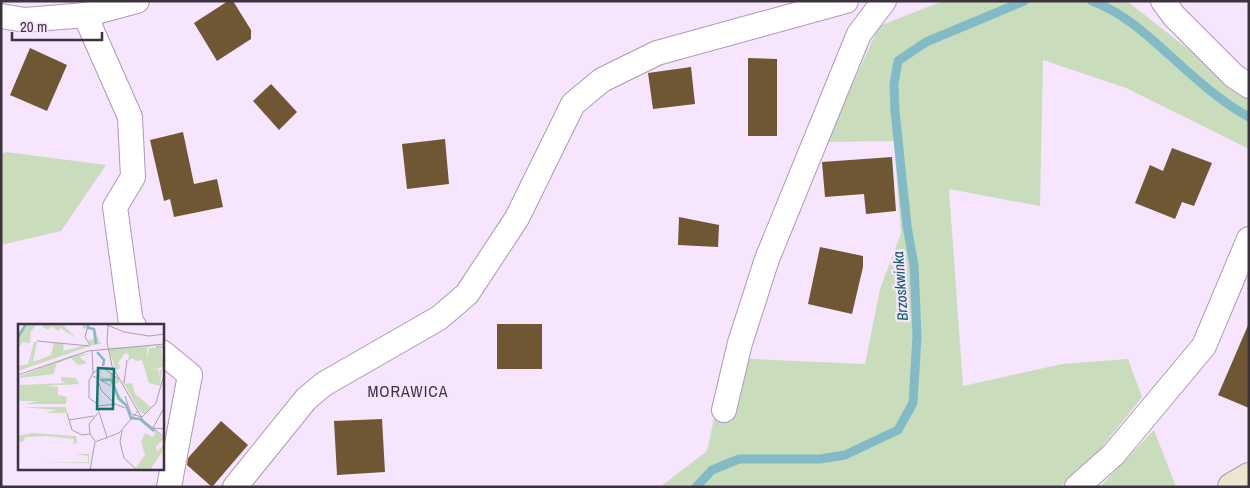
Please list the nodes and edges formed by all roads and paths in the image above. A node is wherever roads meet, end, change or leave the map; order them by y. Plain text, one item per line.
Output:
1 (137, 1) edge
2 (846, 1) edge
3 (884, 1) edge
4 (1163, 1) edge
5 (85, 15) junction
6 (1, 16) edge
7 (1249, 86) edge
8 (1249, 239) edge
9 (132, 324) edge
10 (164, 354) edge
11 (724, 410) dead end
12 (1249, 477) edge
13 (169, 487) edge
14 (235, 487) edge
15 (1077, 487) edge
16 (1232, 487) edge

1 - 5 street
2 - 14 street
3 - 11 street
4 - 7 street
5 - 6 street
5 - 9 street
8 - 15 street
10 - 13 street
12 - 16 street

